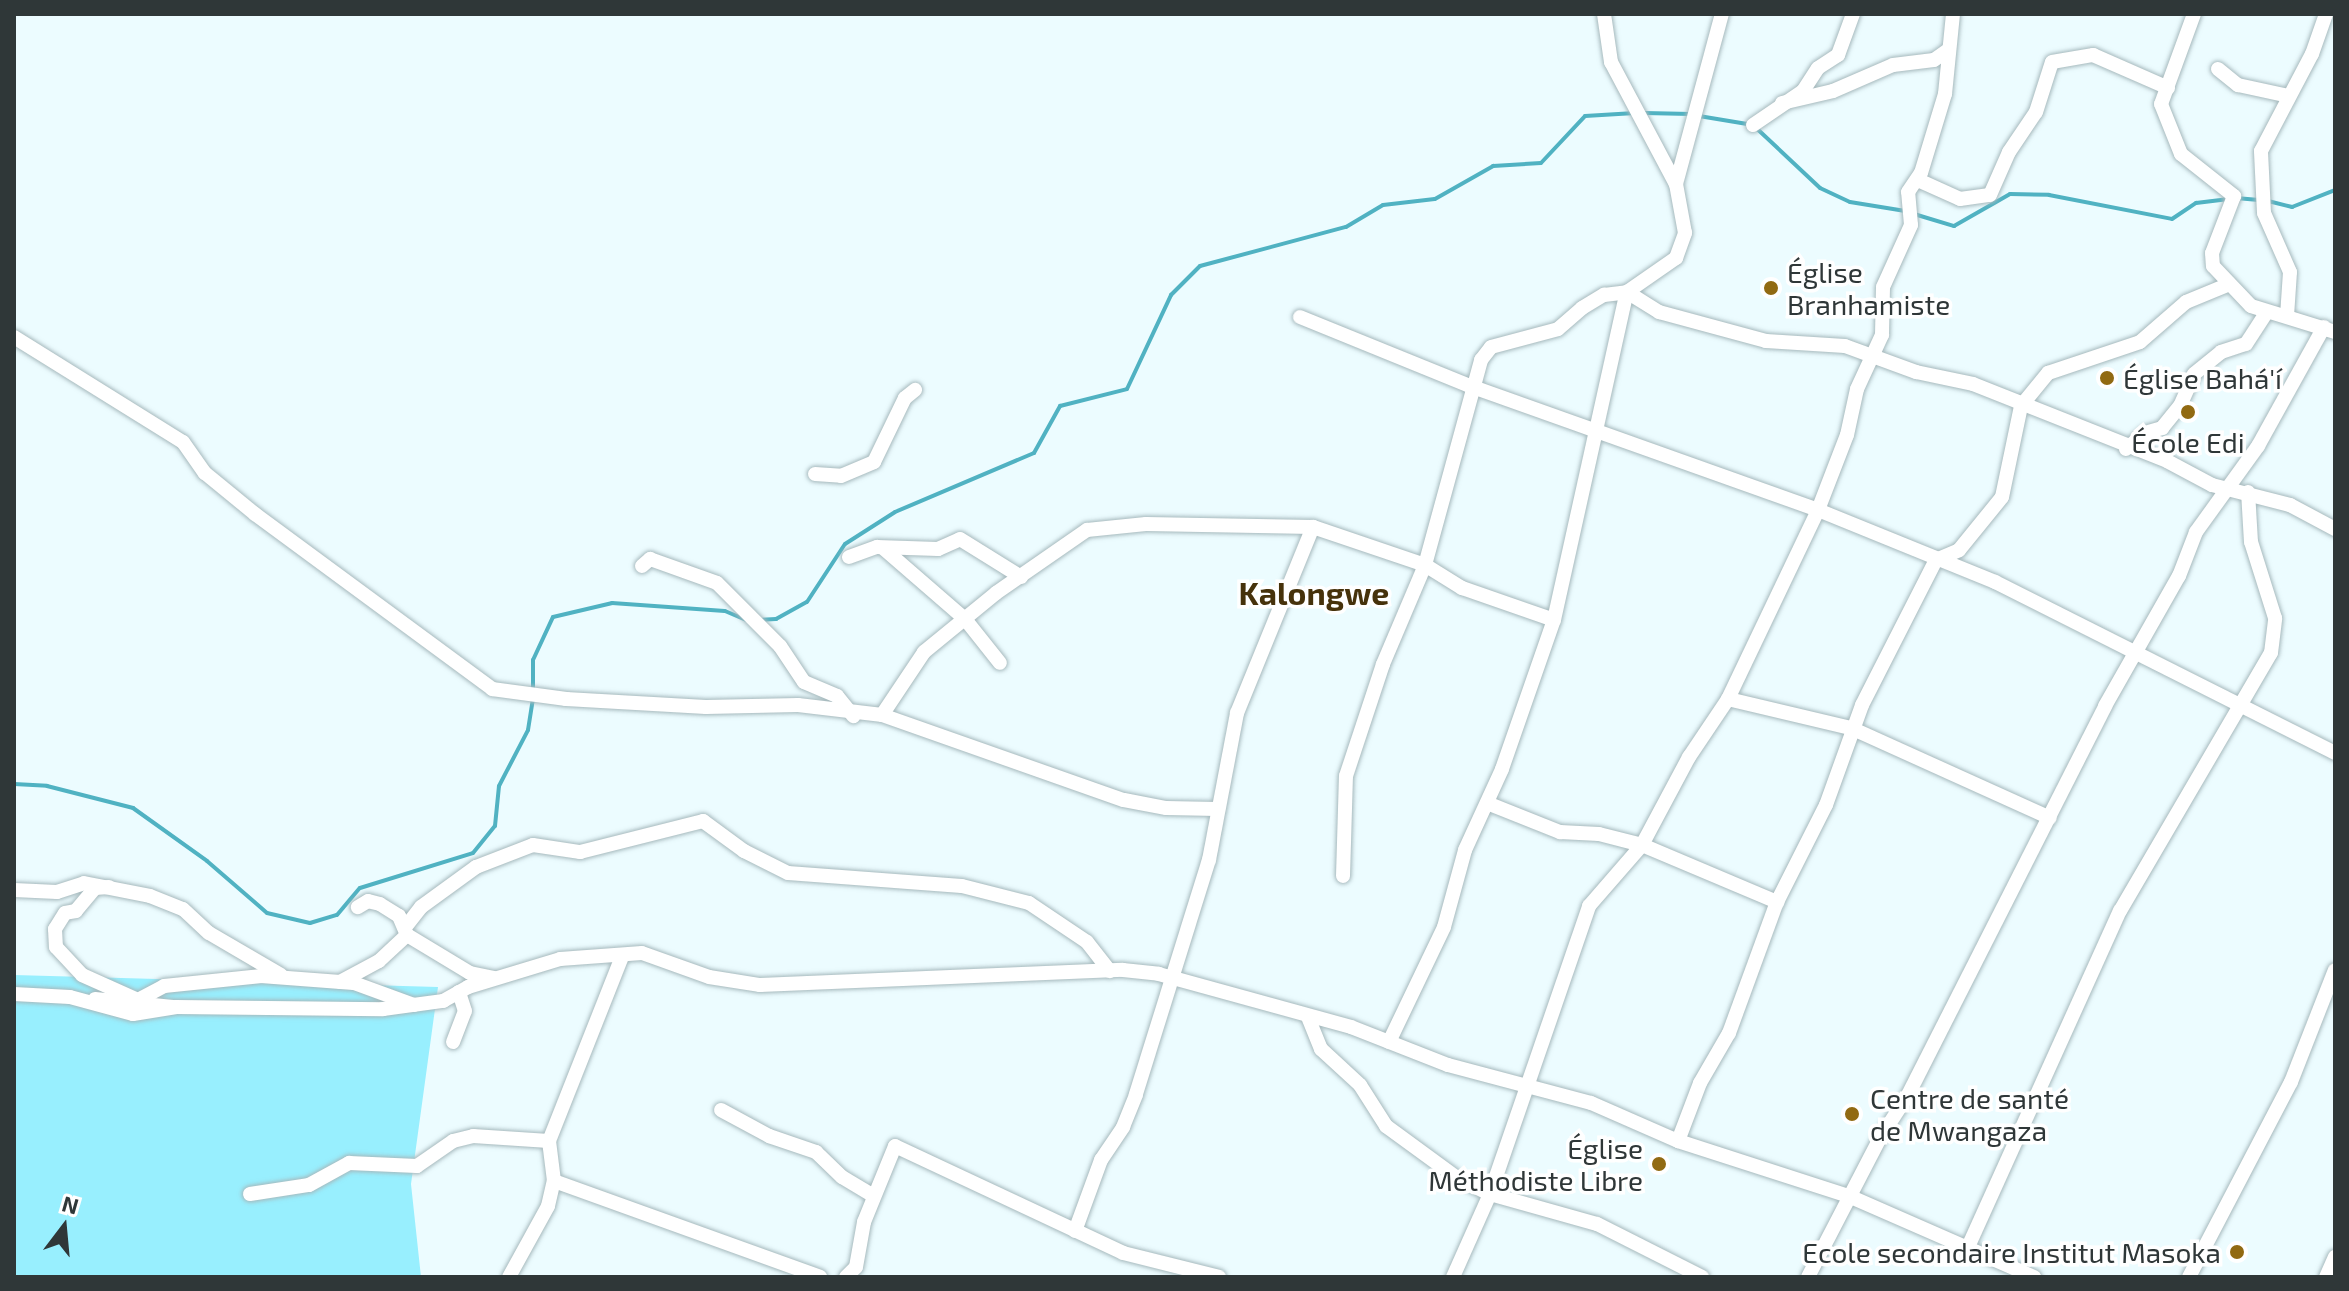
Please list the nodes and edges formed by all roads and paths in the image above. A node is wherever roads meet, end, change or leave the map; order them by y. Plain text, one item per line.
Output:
1 (1604, 14) edge
2 (1722, 14) edge
3 (1853, 14) edge
4 (1953, 14) edge
5 (2194, 14) edge
6 (2326, 14) edge
7 (1947, 51) junction
8 (2218, 69) dead end
9 (2168, 88) junction
10 (2289, 96) junction
11 (1782, 103) junction
12 (1753, 125) dead end
13 (1918, 180) junction
14 (1676, 184) junction
15 (2227, 285) junction
16 (1627, 292) junction
17 (2266, 313) junction
18 (2287, 316) junction
19 (1300, 317) dead end
20 (2330, 330) edge
21 (14, 337) edge
22 (1870, 354) junction
23 (1470, 386) junction
24 (915, 390) dead end
25 (2021, 406) junction
26 (1598, 432) junction
27 (2126, 449) junction
28 (815, 474) dead end
29 (2230, 488) junction
30 (2248, 492) junction
31 (1818, 510) junction
32 (1313, 527) junction
33 (2335, 529) edge
34 (883, 548) junction
35 (849, 557) dead end
36 (1936, 560) junction
37 (1425, 565) junction
38 (642, 566) dead end
39 (1021, 577) junction
40 (965, 619) junction
41 (1554, 620) junction
42 (2134, 656) junction
43 (1000, 663) dead end
44 (1728, 699) junction
45 (2242, 706) junction
46 (882, 715) junction
47 (853, 716) junction
48 (1851, 728) junction
49 (2334, 752) edge
50 (1487, 803) junction
51 (1217, 809) junction
52 (2050, 818) junction
53 (1642, 845) junction
54 (1343, 876) dead end
55 (109, 887) junction
56 (14, 890) edge
57 (1777, 902) junction
58 (358, 907) dead end
59 (407, 930) junction
60 (622, 957) junction
61 (2335, 970) edge
62 (1110, 971) junction
63 (1170, 976) junction
64 (494, 978) junction
65 (289, 979) junction
66 (337, 984) junction
67 (459, 992) junction
68 (14, 994) edge
69 (70, 997) junction
70 (138, 1000) junction
71 (414, 1005) junction
72 (176, 1007) junction
73 (1308, 1017) junction
74 (453, 1042) dead end
75 (1389, 1042) junction
76 (1529, 1085) junction
77 (721, 1110) dead end
78 (549, 1141) junction
79 (1678, 1141) junction
80 (554, 1181) junction
81 (250, 1194) dead end
82 (1490, 1194) junction
83 (874, 1196) junction
84 (1851, 1197) junction
85 (1075, 1231) junction
86 (1968, 1247) junction
87 (2335, 1257) edge
88 (509, 1277) edge
89 (820, 1277) edge
90 (846, 1277) edge
91 (1219, 1277) edge
92 (1453, 1277) edge
93 (1702, 1277) edge
94 (1808, 1277) edge
95 (2034, 1277) edge
96 (2189, 1277) edge
97 (2326, 1277) edge

1 - 14 street
2 - 14 street
3 - 11 street
4 - 7 street
5 - 9 street
6 - 10 street
7 - 11 street
7 - 13 street
8 - 10 street
9 - 13 street
9 - 15 street
10 - 18 street
11 - 12 street
13 - 22 street
14 - 16 street
15 - 17 street
15 - 25 street
16 - 22 street
16 - 23 street
16 - 26 street
17 - 18 street
17 - 27 street
18 - 20 street
19 - 23 street
20 - 29 street
21 - 47 street
22 - 25 street
22 - 31 street
23 - 26 street
23 - 37 street
24 - 28 street
25 - 27 street
25 - 36 street
26 - 31 street
26 - 41 street
27 - 29 street
29 - 30 street
29 - 42 street
30 - 33 street
30 - 45 street
31 - 36 street
31 - 44 street
32 - 37 street
32 - 39 street
32 - 51 street
34 - 35 street
34 - 39 street
34 - 40 street
36 - 42 street
36 - 48 street
37 - 41 street
37 - 54 street
38 - 47 street
39 - 40 street
40 - 43 street
40 - 46 street
41 - 50 street
42 - 45 street
42 - 52 street
44 - 48 street
44 - 53 street
45 - 49 street
45 - 86 street
46 - 47 street
46 - 51 street
48 - 52 street
48 - 57 street
50 - 53 street
50 - 75 street
51 - 63 street
52 - 84 street
53 - 57 street
53 - 76 street
55 - 56 street
55 - 65 street
55 - 70 street
57 - 79 street
58 - 59 street
59 - 62 street
59 - 64 street
59 - 66 street
60 - 62 street
60 - 64 street
60 - 78 street
61 - 96 street
62 - 63 street
63 - 73 street
63 - 85 street
64 - 67 street
65 - 66 street
65 - 70 street
66 - 71 street
67 - 71 street
67 - 74 street
68 - 69 street
69 - 70 street
69 - 72 street
70 - 72 street
71 - 72 street
73 - 75 street
73 - 82 street
75 - 76 street
76 - 79 street
76 - 82 street
77 - 83 street
78 - 80 street
78 - 81 street
79 - 84 street
80 - 88 street
80 - 89 street
82 - 92 street
82 - 93 street
83 - 85 street
83 - 90 street
84 - 86 street
84 - 94 street
85 - 91 street
86 - 95 street
87 - 97 street

